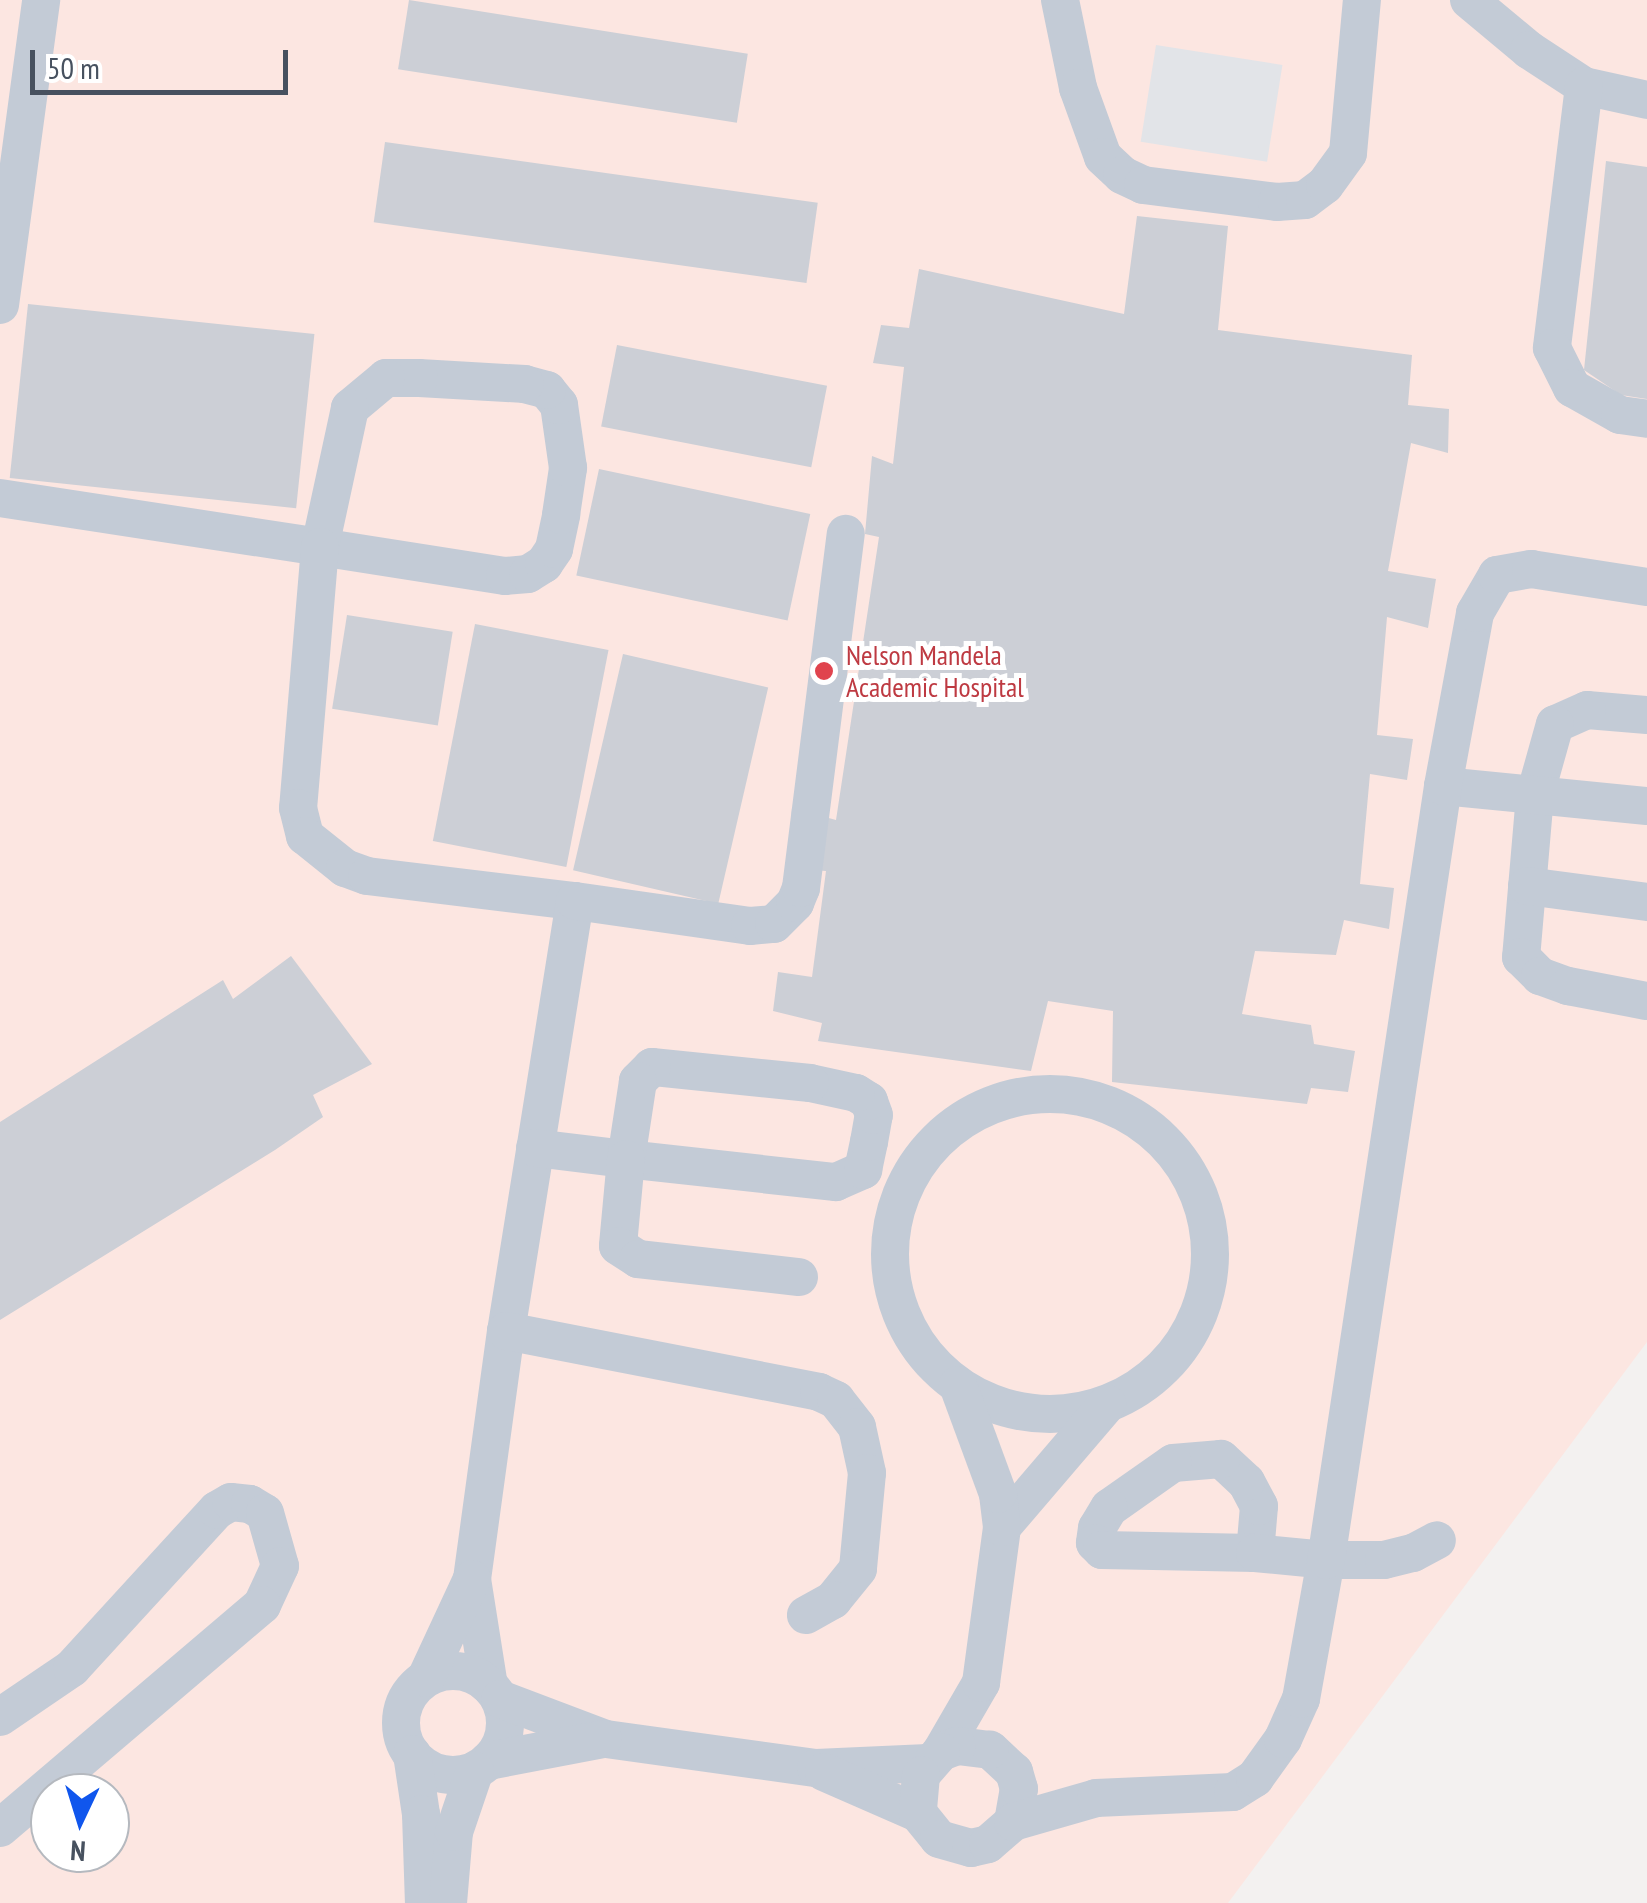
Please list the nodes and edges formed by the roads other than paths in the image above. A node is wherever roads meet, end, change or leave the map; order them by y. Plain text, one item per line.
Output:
1 (41, 0) edge
2 (1060, 0) edge
3 (1362, 0) edge
4 (1469, 0) edge
5 (1584, 86) junction
6 (1647, 100) edge
7 (0, 305) edge
8 (1647, 418) edge
9 (0, 498) edge
10 (846, 534) dead end
11 (320, 547) junction
12 (1647, 587) edge
13 (1647, 715) edge
14 (1443, 786) junction
15 (1535, 795) junction
16 (1647, 806) edge
17 (1528, 886) junction
18 (576, 902) junction
19 (1647, 902) edge
20 (1647, 1000) edge
21 (535, 1148) junction
22 (626, 1159) junction
23 (799, 1277) dead end
24 (506, 1331) junction
25 (958, 1386) junction
26 (1106, 1404) junction
27 (1002, 1527) junction
28 (1437, 1540) dead end
29 (1255, 1553) dead end
30 (1326, 1560) junction
31 (472, 1579) junction
32 (806, 1614) dead end
33 (426, 1678) junction
34 (981, 1684) junction
35 (494, 1692) junction
36 (0, 1717) edge
37 (606, 1739) junction
38 (412, 1754) junction
39 (934, 1758) junction
40 (482, 1765) junction
41 (1009, 1766) junction
42 (816, 1768) junction
43 (1096, 1798) junction
44 (918, 1812) junction
45 (1014, 1822) junction
46 (0, 1828) edge
47 (424, 1903) edge
48 (448, 1903) edge

1 - 7 lane
2 - 3 lane
4 - 5 lane
5 - 6 lane
5 - 8 lane
9 - 11 lane
10 - 18 lane
11 - 11 lane
11 - 18 lane
12 - 14 lane
13 - 15 lane
14 - 15 lane
14 - 30 lane
15 - 16 lane
15 - 17 lane
17 - 19 lane
17 - 20 lane
18 - 21 lane
21 - 22 lane
21 - 24 lane
22 - 22 lane
22 - 23 lane
24 - 31 lane
24 - 32 lane
25 - 26 lane
25 - 26 lane
25 - 27 lane
26 - 27 lane
27 - 34 lane
28 - 30 lane
29 - 30 lane
30 - 43 lane
31 - 33 lane
31 - 35 lane
33 - 35 lane
33 - 38 lane
34 - 39 lane
34 - 41 lane
35 - 37 lane
35 - 40 lane
36 - 46 lane
37 - 40 lane
37 - 42 lane
38 - 40 lane
38 - 47 lane
39 - 41 lane
39 - 42 lane
39 - 44 lane
40 - 48 lane
41 - 43 lane
41 - 45 lane
42 - 44 lane
43 - 45 lane
44 - 45 lane

